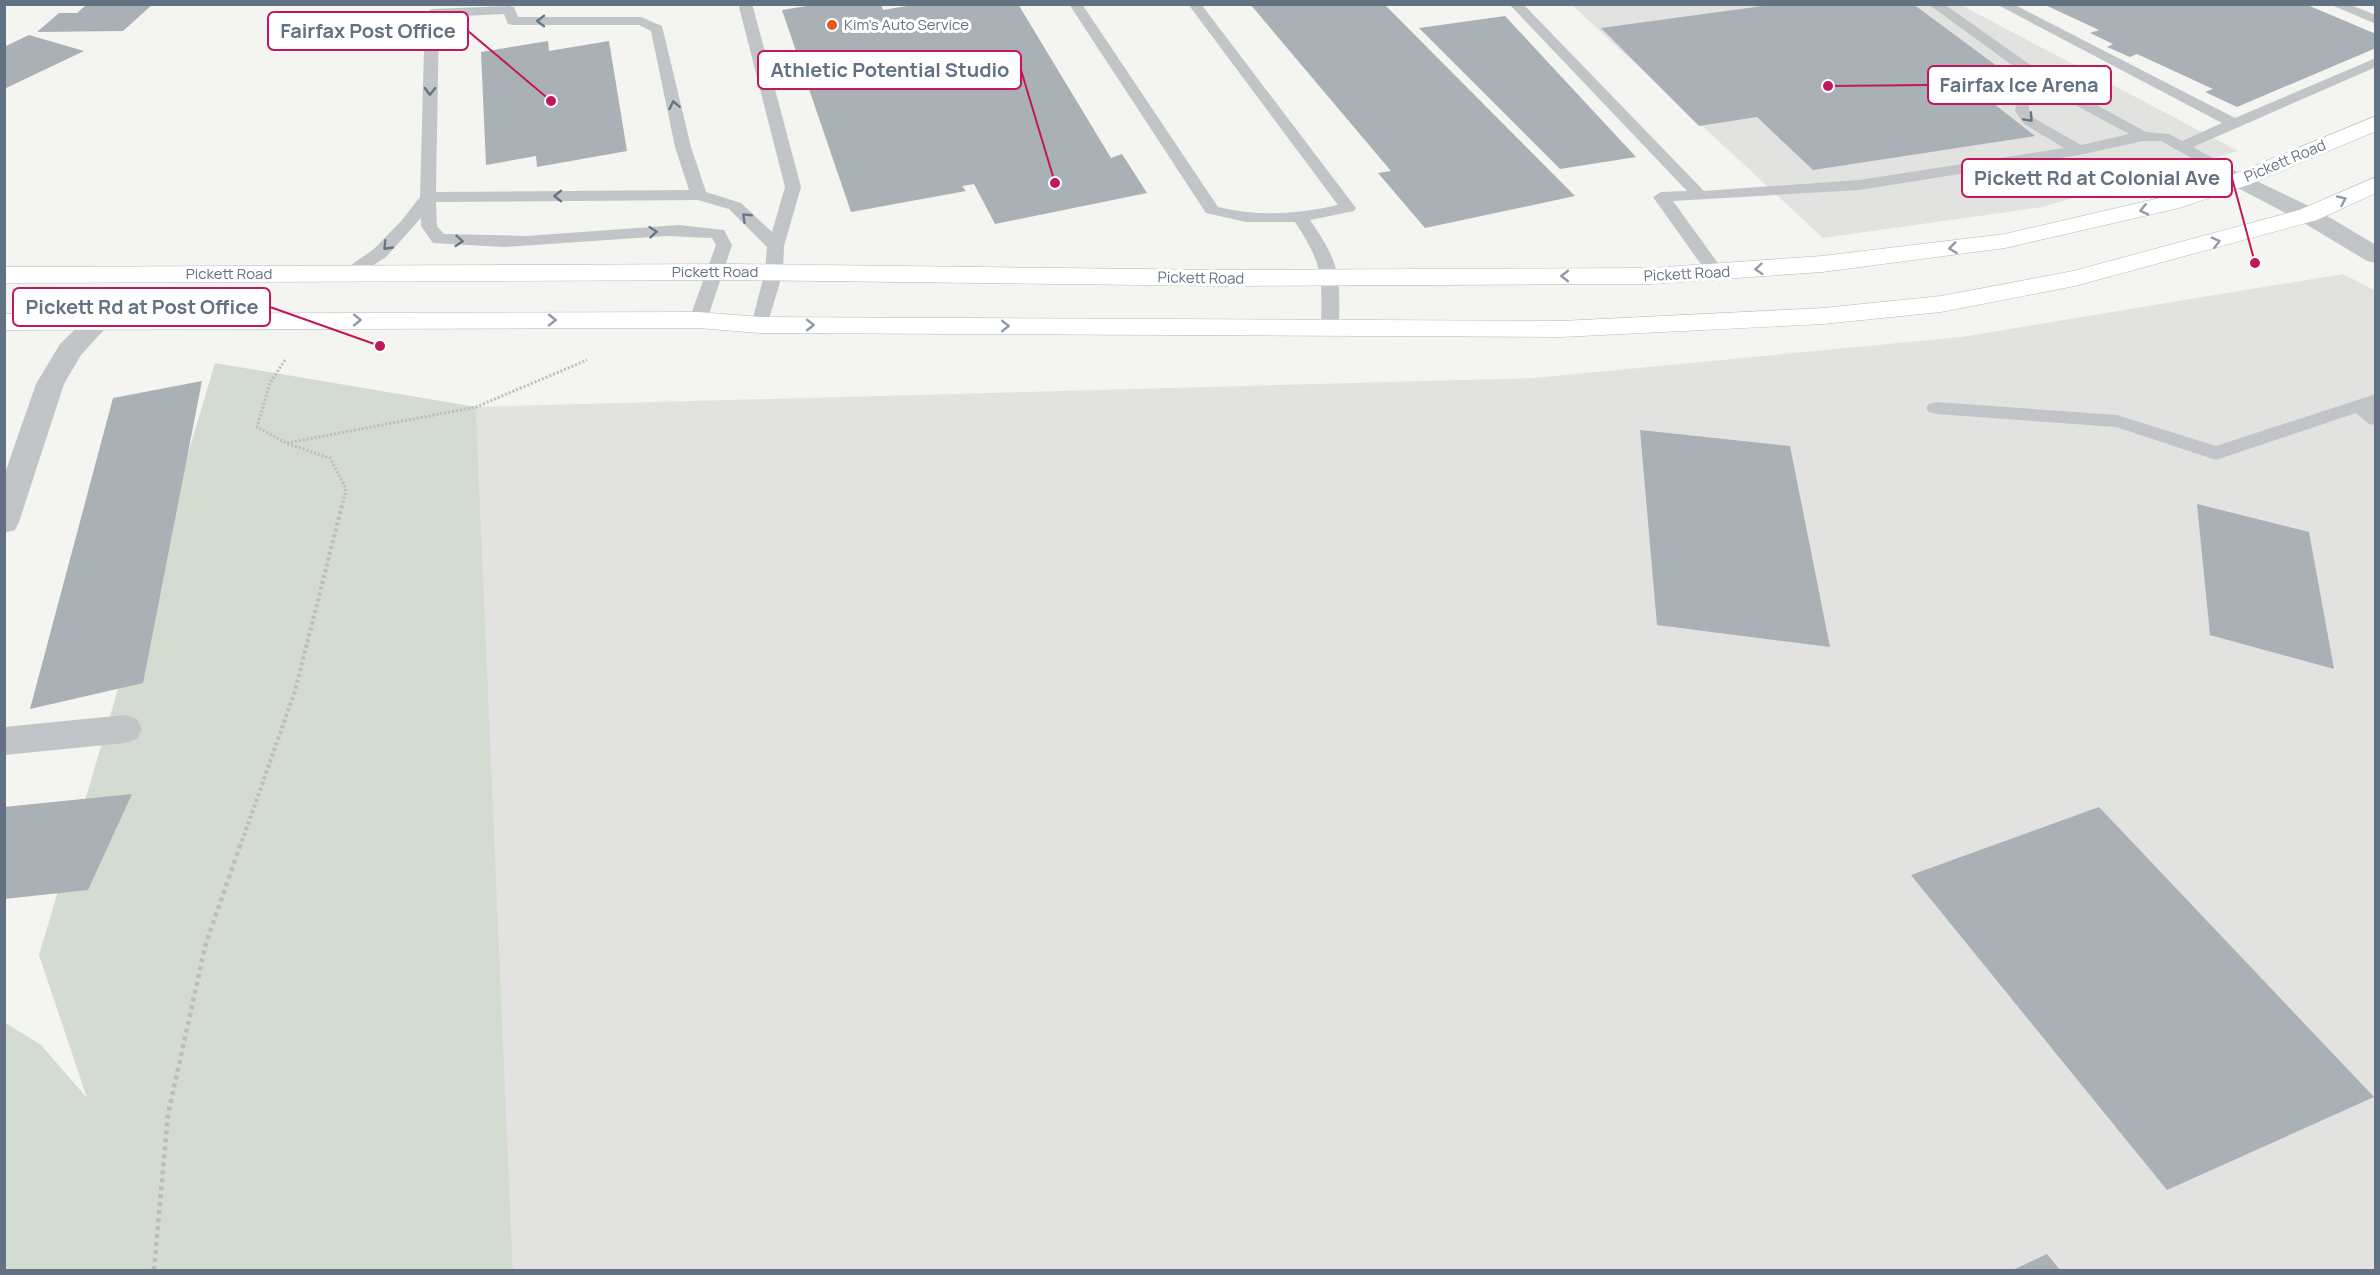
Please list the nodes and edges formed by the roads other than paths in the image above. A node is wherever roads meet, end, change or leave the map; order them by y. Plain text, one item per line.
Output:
1 (1076, 4) edge
2 (1194, 4) edge
3 (1515, 4) edge
4 (1934, 4) edge
5 (2002, 4) edge
6 (2335, 4) edge
7 (746, 7) dead end
8 (2376, 20) edge
9 (2376, 62) edge
10 (2059, 90) junction
11 (2234, 123) junction
12 (2376, 123) edge
13 (2143, 136) junction
14 (2182, 146) junction
15 (2079, 150) junction
16 (2240, 180) junction
17 (2376, 184) edge
18 (699, 195) junction
19 (1700, 196) junction
20 (428, 197) junction
21 (2308, 215) junction
22 (1300, 218) junction
23 (776, 246) junction
24 (2376, 256) edge
25 (715, 272) junction
26 (774, 272) junction
27 (1716, 273) junction
28 (346, 274) junction
29 (4, 275) edge
30 (1331, 278) junction
31 (698, 320) junction
32 (99, 321) junction
33 (4, 322) edge
34 (760, 325) junction
35 (1330, 328) junction
36 (2367, 403) edge
37 (1936, 408) dead end
38 (2376, 419) edge
39 (4, 522) edge
40 (125, 729) dead end
41 (4, 741) edge

1 - 22 lane
2 - 22 lane
3 - 19 lane
4 - 10 lane
5 - 11 lane
6 - 8 lane
7 - 23 lane
9 - 11 lane
10 - 13 lane
10 -> 15 lane
11 - 14 lane
12 - 16 main road, Pickett Road
13 - 14 lane
13 - 15 lane
14 - 16 lane
15 - 19 lane
16 - 21 street
16 -> 27 main road, Pickett Road
21 -> 17 main road
18 -> 20 lane
18 -> 20 lane
23 -> 18 lane
19 - 27 lane
20 -> 25 lane
20 -> 28 lane
21 - 24 street
35 -> 21 main road
22 - 30 lane
23 - 26 lane
25 - 26 main road, Pickett Road
25 - 28 main road, Pickett Road
25 - 31 lane
26 - 30 main road, Pickett Road
26 - 34 lane
27 -> 30 main road, Pickett Road
28 - 29 main road, Pickett Road
30 - 35 lane
32 -> 31 main road
31 - 34 main road
32 - 33 main road
32 - 39 street
34 -> 35 main road
36 - 37 lane
36 - 38 lane
40 - 41 street

